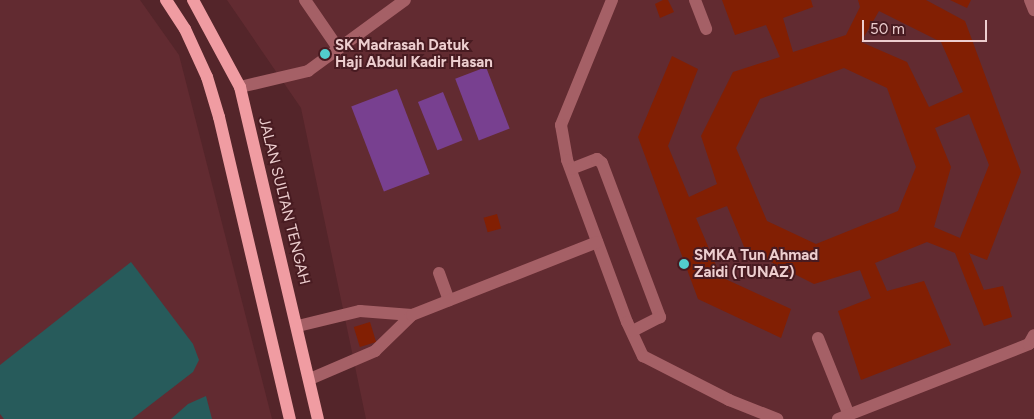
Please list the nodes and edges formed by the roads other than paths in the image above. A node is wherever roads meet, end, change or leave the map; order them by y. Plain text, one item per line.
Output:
1 (166, 0) edge
2 (193, 0) edge
3 (305, 0) edge
4 (405, 0) edge
5 (612, 0) edge
6 (696, 0) edge
7 (1030, 0) edge
8 (1034, 10) edge
9 (706, 29) dead end
10 (338, 48) junction
11 (240, 87) junction
12 (571, 169) junction
13 (597, 242) junction
14 (438, 273) dead end
15 (449, 300) junction
16 (412, 315) junction
17 (298, 326) junction
18 (632, 331) junction
19 (1034, 335) edge
20 (818, 338) dead end
21 (310, 379) junction
22 (844, 417) edge
23 (290, 419) edge
24 (318, 419) edge
25 (777, 419) edge

1 - 23 main road
2 - 11 main road, JALAN SULTAN TENGAH
3 - 10 lane
4 - 10 lane
5 - 12 lane
6 - 9 lane
7 - 8 lane
10 - 11 lane
11 - 17 main road, JALAN SULTAN TENGAH
12 - 13 lane
12 - 18 lane
13 - 15 lane
13 - 18 lane
14 - 15 lane
15 - 16 lane
16 - 17 lane
16 - 21 lane
17 - 21 main road, JALAN SULTAN TENGAH
18 - 25 lane
19 - 22 lane
20 - 22 lane
21 - 24 main road, JALAN SULTAN TENGAH

